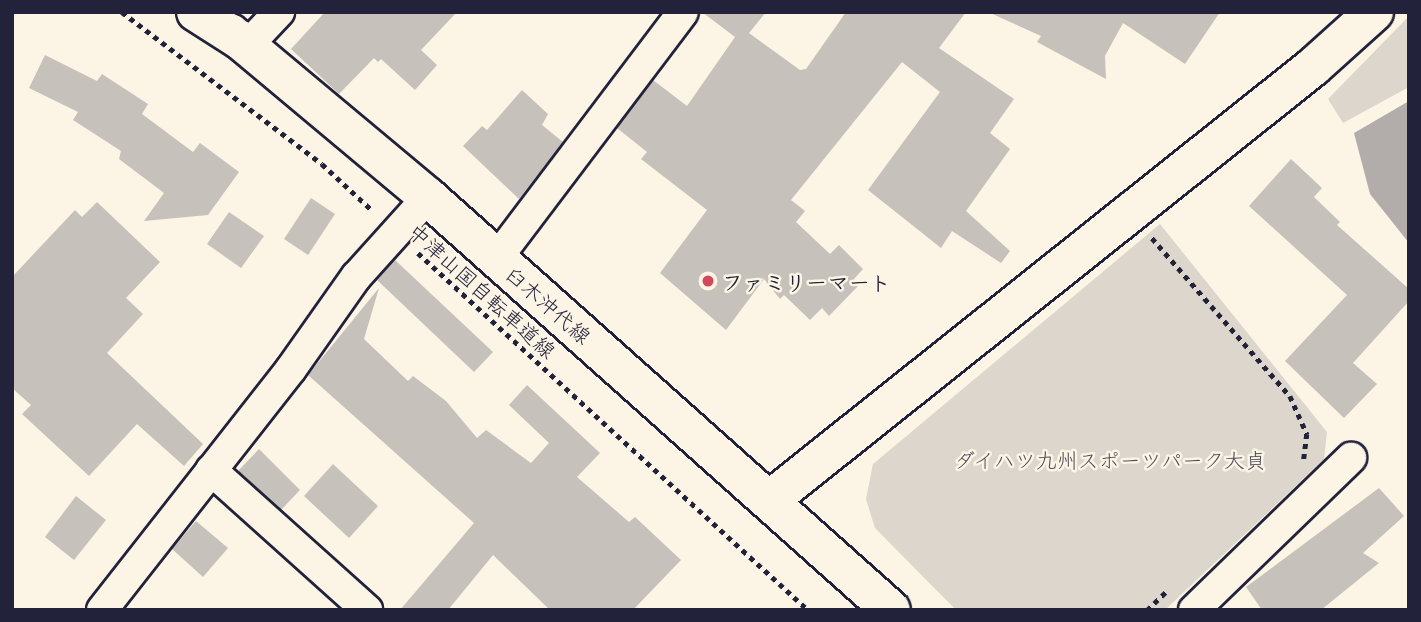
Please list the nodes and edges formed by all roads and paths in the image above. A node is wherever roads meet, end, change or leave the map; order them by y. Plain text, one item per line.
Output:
1 (122, 12) edge
2 (196, 12) edge
3 (216, 12) edge
4 (279, 12) edge
5 (683, 12) edge
6 (1374, 12) edge
7 (247, 46) junction
8 (428, 197) junction
9 (1142, 226) dead end
10 (396, 233) junction
11 (497, 258) junction
12 (1351, 458) dead end
13 (1303, 466) dead end
14 (211, 470) junction
15 (771, 499) junction
16 (1177, 583) dead end
17 (102, 610) edge
18 (367, 610) edge
19 (808, 610) edge
20 (891, 610) edge
21 (1147, 610) edge
22 (1194, 610) edge

1 - 10 path, 中津山国自転車道線
2 - 7 main road, 臼木沖代線
3 - 7 street
4 - 7 street
5 - 11 street
6 - 15 main road
7 - 8 main road, 臼木沖代線
8 - 10 street
8 - 11 main road, 臼木沖代線
9 - 13 path
10 - 14 street
10 - 19 path, 中津山国自転車道線
11 - 15 main road, 臼木沖代線
12 - 22 street
14 - 17 street
14 - 18 street
15 - 20 main road, 臼木沖代線
16 - 21 path

